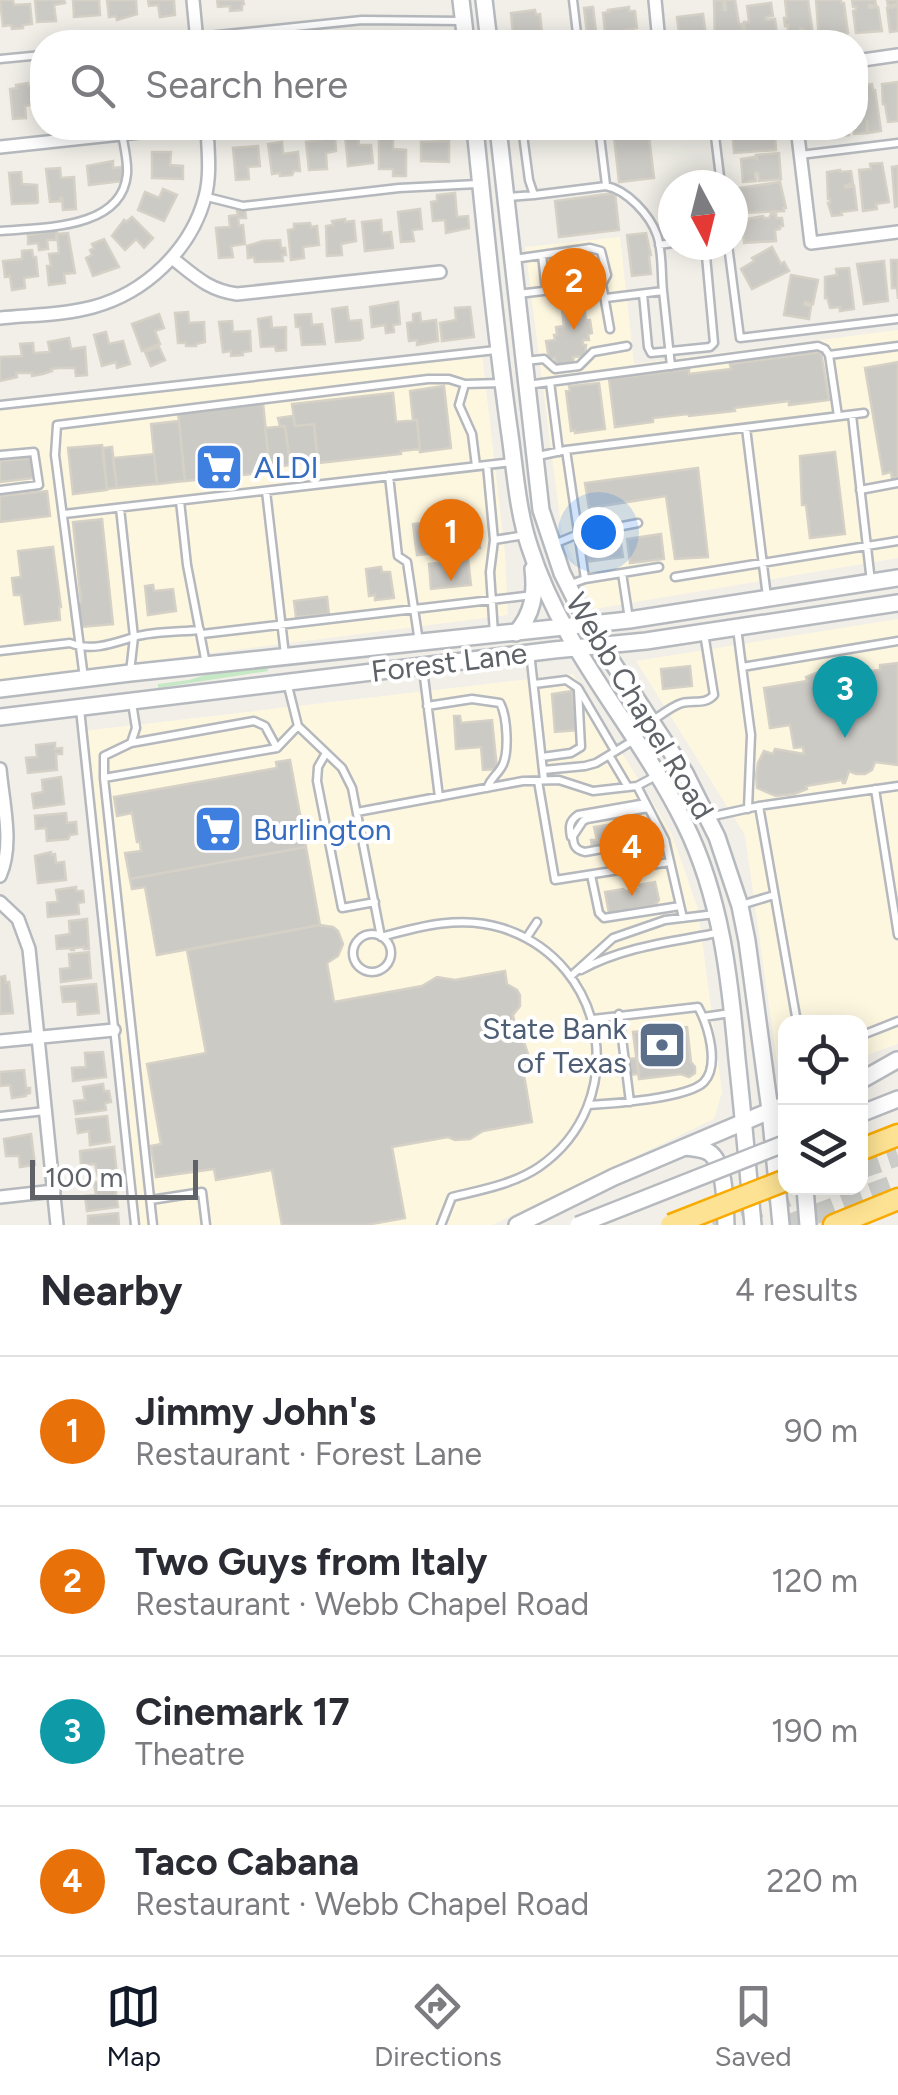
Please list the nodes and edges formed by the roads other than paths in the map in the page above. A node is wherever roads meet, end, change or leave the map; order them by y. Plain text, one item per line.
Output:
1 (193, 0) edge
2 (461, 0) edge
3 (484, 0) edge
4 (573, 0) edge
5 (655, 0) edge
6 (464, 21) junction
7 (196, 30) edge
8 (280, 30) edge
9 (465, 30) edge
10 (488, 30) edge
11 (577, 30) edge
12 (659, 30) edge
13 (30, 56) edge
14 (898, 56) edge
15 (0, 60) edge
16 (868, 60) edge
17 (61, 140) edge
18 (123, 140) edge
19 (208, 140) edge
20 (476, 140) edge
21 (499, 140) edge
22 (524, 140) edge
23 (600, 140) edge
24 (715, 140) edge
25 (798, 140) edge
26 (898, 143) edge
27 (0, 146) edge
28 (800, 155) junction
29 (719, 170) edge
30 (481, 183) junction
31 (606, 186) junction
32 (534, 195) junction
33 (206, 197) junction
34 (506, 197) junction
35 (0, 231) edge
36 (898, 232) edge
37 (658, 244) edge
38 (542, 255) junction
39 (172, 258) junction
40 (513, 259) junction
41 (660, 260) edge
42 (706, 260) edge
43 (730, 260) edge
44 (440, 272) dead end
45 (602, 284) junction
46 (546, 291) junction
47 (663, 291) junction
48 (517, 294) junction
49 (643, 294) junction
50 (606, 298) junction
51 (0, 318) edge
52 (898, 318) edge
53 (610, 329) dead end
54 (627, 346) dead end
55 (898, 346) edge
56 (499, 350) junction
57 (669, 351) junction
58 (829, 355) junction
59 (524, 362) junction
60 (671, 366) junction
61 (503, 382) junction
62 (550, 382) junction
63 (465, 384) junction
64 (526, 385) junction
65 (0, 405) edge
66 (864, 413) dead end
67 (852, 415) junction
68 (838, 416) junction
69 (746, 428) junction
70 (563, 451) junction
71 (0, 456) edge
72 (535, 457) junction
73 (514, 462) junction
74 (486, 465) junction
75 (476, 466) junction
76 (390, 476) junction
77 (898, 483) edge
78 (0, 490) edge
79 (860, 490) junction
80 (266, 491) junction
81 (180, 501) junction
82 (120, 508) junction
83 (64, 514) junction
84 (638, 523) dead end
85 (576, 535) junction
86 (494, 540) junction
87 (898, 541) edge
88 (528, 542) junction
89 (553, 545) junction
90 (866, 546) junction
91 (763, 563) junction
92 (659, 567) dead end
93 (622, 573) junction
94 (676, 577) dead end
95 (898, 578) edge
96 (585, 579) junction
97 (871, 582) junction
98 (568, 585) junction
99 (534, 595) junction
100 (767, 598) junction
101 (492, 601) junction
102 (898, 603) edge
103 (875, 606) junction
104 (414, 610) junction
105 (630, 620) junction
106 (282, 625) junction
107 (588, 625) junction
108 (736, 627) junction
109 (564, 628) junction
110 (201, 632) junction
111 (704, 632) junction
112 (516, 633) junction
113 (494, 635) junction
114 (134, 637) junction
115 (898, 641) edge
116 (420, 643) junction
117 (601, 646) junction
118 (80, 648) junction
119 (574, 648) junction
120 (0, 651) edge
121 (530, 652) junction
122 (285, 657) junction
123 (206, 665) junction
124 (422, 666) junction
125 (742, 667) junction
126 (130, 673) junction
127 (84, 678) junction
128 (287, 682) junction
129 (534, 684) junction
130 (578, 688) junction
131 (0, 689) edge
132 (132, 701) junction
133 (428, 706) junction
134 (80, 708) junction
135 (0, 717) edge
136 (651, 722) junction
137 (298, 726) junction
138 (634, 739) junction
139 (131, 743) junction
140 (277, 748) junction
141 (612, 753) junction
142 (326, 754) junction
143 (542, 757) junction
144 (0, 769) edge
145 (543, 770) junction
146 (658, 776) junction
147 (104, 778) junction
148 (541, 780) junction
149 (632, 786) junction
150 (898, 786) edge
151 (487, 788) junction
152 (875, 789) junction
153 (440, 797) junction
154 (647, 805) junction
155 (759, 806) junction
156 (748, 809) junction
157 (357, 812) junction
158 (708, 818) junction
159 (660, 831) junction
160 (670, 862) junction
161 (2, 873) edge
162 (591, 875) junction
163 (774, 895) junction
164 (0, 902) edge
165 (375, 902) junction
166 (680, 906) junction
167 (740, 906) junction
168 (716, 914) junction
169 (682, 918) junction
170 (537, 922) dead end
171 (720, 933) junction
172 (898, 934) edge
173 (381, 937) junction
174 (526, 938) junction
175 (571, 976) junction
176 (733, 1013) junction
177 (618, 1014) junction
178 (796, 1015) edge
179 (703, 1017) junction
180 (593, 1018) junction
181 (898, 1021) edge
182 (114, 1030) junction
183 (868, 1033) edge
184 (39, 1036) junction
185 (0, 1040) edge
186 (897, 1059) edge
187 (868, 1074) edge
188 (898, 1099) edge
189 (630, 1102) junction
190 (589, 1106) junction
191 (778, 1107) edge
192 (46, 1110) junction
193 (868, 1111) edge
194 (0, 1116) edge
195 (744, 1121) junction
196 (898, 1135) edge
197 (682, 1147) junction
198 (778, 1147) edge
199 (868, 1147) edge
200 (778, 1183) edge
201 (54, 1191) junction
202 (779, 1195) edge
203 (806, 1195) edge
204 (0, 1197) edge
205 (898, 1199) edge
206 (151, 1200) junction
207 (57, 1225) edge
208 (135, 1225) edge
209 (154, 1225) edge
210 (206, 1225) edge
211 (440, 1225) edge
212 (517, 1225) edge
213 (578, 1225) edge
214 (671, 1225) edge
215 (726, 1225) edge
216 (753, 1225) edge
217 (780, 1225) edge
218 (808, 1225) edge
219 (834, 1225) edge

1 - 7 street
2 - 6 main road
3 - 10 main road
4 - 11 lane
5 - 12 street
6 - 8 lane
6 - 9 main road
13 - 15 lane
14 - 16 street
17 - 27 street
18 - 35 lane
19 - 33 street
20 - 30 main road, Webb Chapel Road
21 - 34 main road, Webb Chapel Road
22 - 32 lane
23 - 31 lane
24 - 29 lane
25 - 28 street
26 - 28 lane
28 - 36 street
30 - 33 lane
30 - 56 main road, Webb Chapel Road
31 - 32 lane
31 - 37 lane
32 - 34 lane
33 - 39 street
34 - 40 main road, Webb Chapel Road
38 - 40 lane
38 - 45 lane
38 - 46 lane
39 - 44 street
39 - 51 street
40 - 48 main road, Webb Chapel Road
41 - 47 lane
42 - 57 lane
43 - 52 lane
45 - 46 lane
45 - 50 lane
46 - 48 lane
47 - 49 lane
47 - 57 lane
48 - 59 main road, Webb Chapel Road
49 - 50 lane
49 - 57 lane
50 - 53 lane
54 - 59 lane
55 - 58 lane
56 - 61 main road, Webb Chapel Road
56 - 65 lane
57 - 60 lane
58 - 60 lane
58 - 68 lane
59 - 64 main road, Webb Chapel Road
60 - 62 lane
61 - 63 lane
61 - 73 main road, Webb Chapel Road
62 - 64 lane
62 - 70 lane
63 - 75 lane
63 - 83 lane
64 - 72 main road, Webb Chapel Road
66 - 67 lane
67 - 68 lane
67 - 79 lane
68 - 69 lane
69 - 70 lane
69 - 91 lane
70 - 72 lane
70 - 85 lane
71 - 78 lane
72 - 73 main road
72 - 89 main road, Webb Chapel Road
73 - 74 lane
73 - 88 main road, Webb Chapel Road
74 - 75 lane
74 - 86 lane
75 - 76 lane
76 - 80 lane
76 - 104 lane
77 - 79 lane
79 - 90 lane
80 - 81 lane
80 - 106 lane
81 - 82 lane
81 - 110 lane
82 - 83 lane
82 - 114 lane
83 - 118 lane
84 - 85 lane
85 - 89 lane
85 - 96 lane
86 - 88 lane
86 - 101 lane
87 - 90 lane
88 - 99 main road
88 - 109 main road, Webb Chapel Road
89 - 98 main road, Webb Chapel Road
90 - 91 lane
90 - 97 lane
91 - 94 lane
91 - 100 lane
92 - 93 lane
93 - 96 lane
93 - 105 lane
95 - 97 main road, Forest Lane
96 - 98 lane
97 - 100 main road, Forest Lane
97 - 103 main road
98 - 107 main road, Webb Chapel Road
99 - 101 lane
99 - 112 main road
100 - 105 main road, Forest Lane
101 - 104 lane
101 - 113 lane
102 - 103 main road, Forest Lane
103 - 108 main road, Forest Lane
104 - 106 lane
104 - 116 lane
105 - 107 main road, Forest Lane
106 - 110 lane
106 - 122 lane
107 - 109 main road, Forest Lane
107 - 117 main road, Webb Chapel Road
108 - 111 main road, Forest Lane
108 - 125 lane
109 - 112 main road, Forest Lane
109 - 119 main road, Webb Chapel Road
110 - 114 lane
110 - 123 lane
111 - 117 main road, Forest Lane
111 - 136 lane
112 - 113 main road, Forest Lane
113 - 116 main road, Forest Lane
114 - 118 lane
114 - 126 lane
115 - 125 lane
116 - 122 main road, Forest Lane
116 - 124 main road
117 - 119 main road, Forest Lane
117 - 136 main road, Webb Chapel Road
118 - 120 lane
118 - 127 lane
119 - 121 main road, Forest Lane
119 - 138 main road, Webb Chapel Road
121 - 124 main road, Forest Lane
121 - 129 lane
122 - 123 main road, Forest Lane
122 - 128 main road
123 - 126 main road, Forest Lane
124 - 128 main road, Forest Lane
124 - 133 lane
125 - 156 lane
126 - 127 main road, Forest Lane
126 - 132 main road
127 - 131 main road, Forest Lane
128 - 132 main road, Forest Lane
128 - 137 lane
129 - 130 lane
129 - 143 lane
130 - 141 lane
130 - 143 lane
132 - 134 main road, Forest Lane
132 - 139 lane
133 - 151 lane
133 - 153 lane
134 - 135 main road, Forest Lane
134 - 182 lane
136 - 158 main road, Webb Chapel Road
137 - 140 lane
137 - 142 lane
138 - 141 lane
138 - 146 main road, Webb Chapel Road
139 - 140 lane
139 - 147 lane
140 - 147 lane
141 - 145 lane
141 - 149 lane
142 - 157 lane
142 - 165 lane
143 - 145 lane
144 - 161 street
145 - 148 lane
146 - 149 lane
146 - 168 main road, Webb Chapel Road
147 - 206 lane
148 - 149 lane
148 - 151 lane
148 - 162 lane
149 - 154 lane
150 - 152 lane
151 - 153 lane
152 - 155 lane
152 - 172 lane
153 - 157 lane
154 - 159 lane
154 - 159 lane
155 - 156 lane
155 - 163 lane
156 - 158 lane
157 - 165 lane
158 - 167 main road, Webb Chapel Road
159 - 160 lane
160 - 162 lane
160 - 166 lane
162 - 166 lane
163 - 167 lane
163 - 178 lane
164 - 184 street
165 - 173 lane
166 - 169 lane
167 - 168 main road
167 - 191 main road, Webb Chapel Road
168 - 169 lane
168 - 171 main road, Webb Chapel Road
169 - 175 lane
170 - 174 lane
171 - 175 lane
171 - 176 main road, Webb Chapel Road
173 - 173 lane
173 - 174 lane
174 - 175 lane
175 - 180 lane
176 - 179 lane
176 - 195 main road, Webb Chapel Road
177 - 179 lane
177 - 180 lane
177 - 189 lane
179 - 189 lane
180 - 190 lane
181 - 183 lane
182 - 184 street
182 - 208 lane
184 - 185 street
184 - 192 street
186 - 187 main road
188 - 193 main road
189 - 190 lane
190 - 211 lane
191 - 195 main road
192 - 194 lane
192 - 201 street
195 - 197 main road
195 - 216 main road, Webb Chapel Road
196 - 199 highway
197 - 212 main road
197 - 215 main road
198 - 213 main road, bridge
200 - 214 highway, bridge
201 - 204 street
201 - 207 street
202 - 217 main road, Webb Chapel Road
203 - 218 main road
205 - 219 highway
206 - 209 lane
206 - 210 lane

